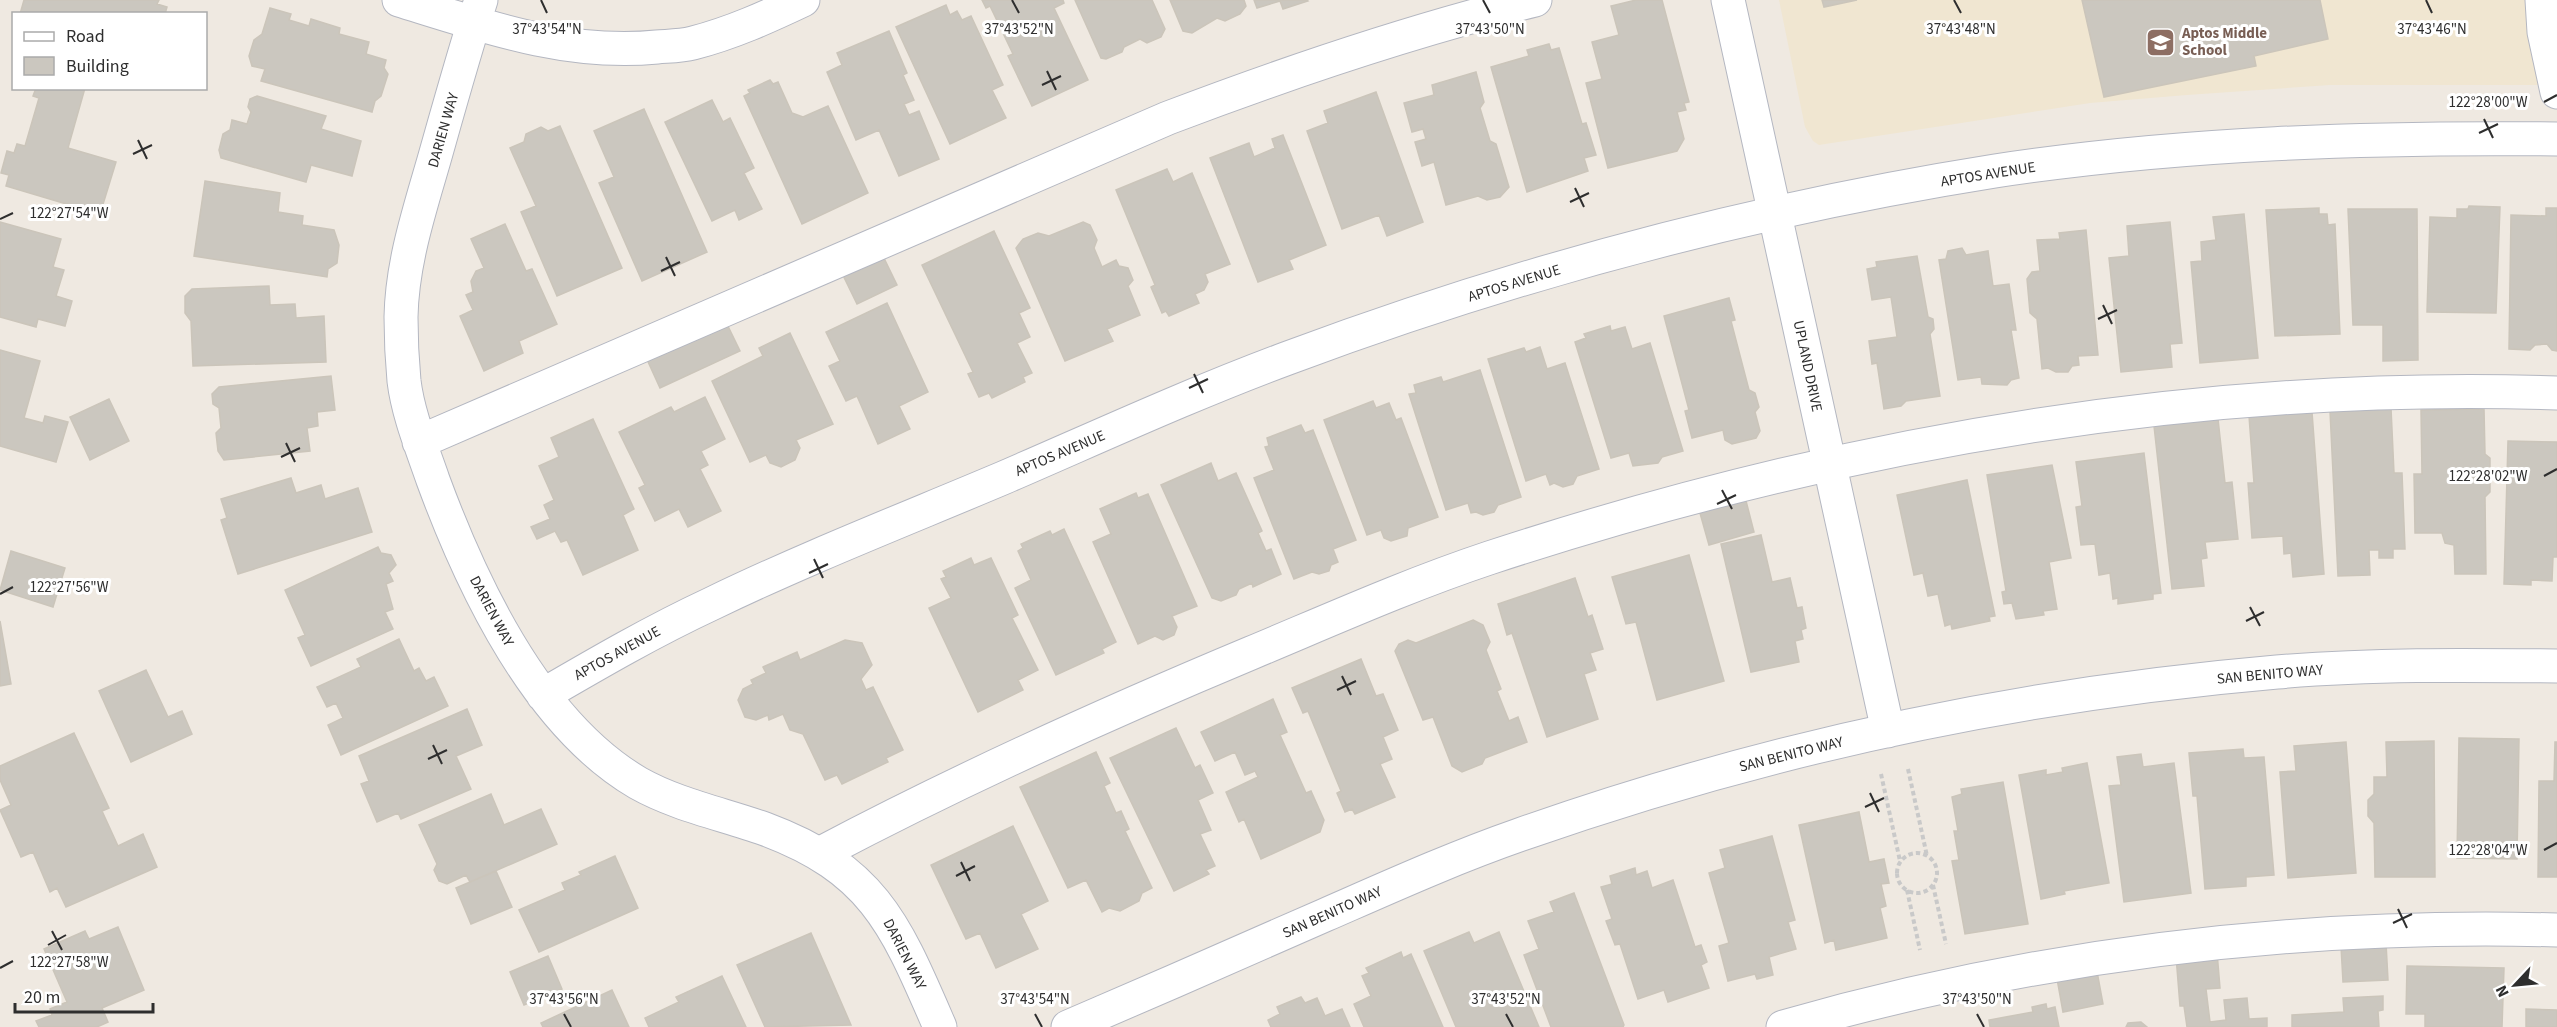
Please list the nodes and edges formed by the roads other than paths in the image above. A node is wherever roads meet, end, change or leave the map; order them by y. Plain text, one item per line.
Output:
1 (399, 0) edge
2 (803, 0) edge
3 (1535, 0) edge
4 (1728, 0) edge
5 (2542, 0) edge
6 (477, 11) edge
7 (2557, 92) edge
8 (2557, 139) edge
9 (1775, 215) junction
10 (2557, 393) edge
11 (419, 442) junction
12 (1829, 464) junction
13 (2557, 666) edge
14 (543, 695) junction
15 (1887, 732) junction
16 (821, 853) junction
17 (2557, 930) edge
18 (940, 1027) edge
19 (1068, 1027) edge
20 (1783, 1027) edge

1 - 6 street
2 - 6 street
3 - 11 street
4 - 9 street, UPLAND DRIVE
5 - 7 street
6 - 11 street, DARIEN WAY
8 - 9 street, APTOS AVENUE
9 - 12 street, UPLAND DRIVE
9 - 14 street, APTOS AVENUE
10 - 12 street
11 - 14 street, DARIEN WAY
12 - 15 street, UPLAND DRIVE
12 - 16 street
13 - 15 street, SAN BENITO WAY
14 - 16 street, DARIEN WAY
15 - 19 street, SAN BENITO WAY
16 - 18 street, DARIEN WAY
17 - 20 street

